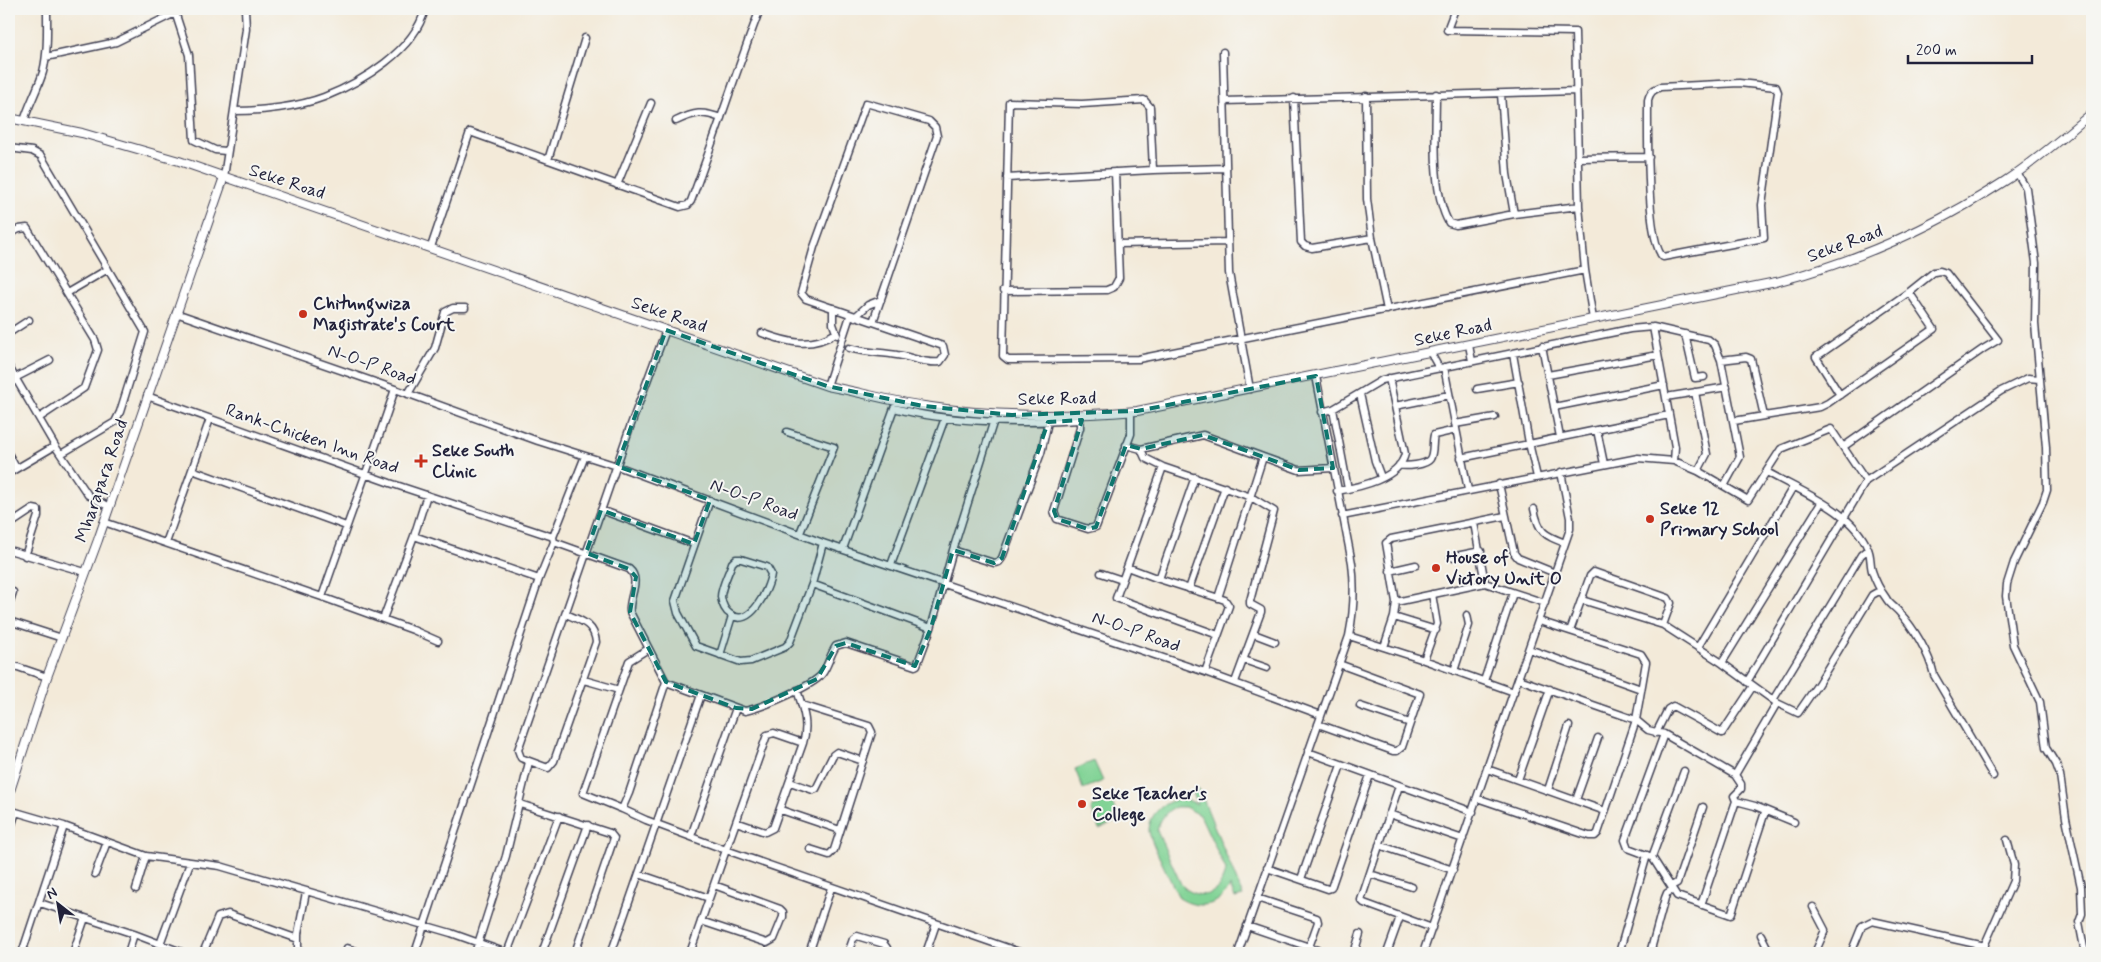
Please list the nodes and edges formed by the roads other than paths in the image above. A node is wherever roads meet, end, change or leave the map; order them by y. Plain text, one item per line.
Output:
1 (47, 9) edge
2 (245, 9) edge
3 (425, 9) edge
4 (760, 9) edge
5 (1454, 9) edge
6 (174, 11) edge
7 (585, 38) dead end
8 (1223, 52) dead end
9 (46, 57) junction
10 (1575, 91) junction
11 (1436, 94) junction
12 (1501, 94) junction
13 (1366, 96) junction
14 (1294, 98) junction
15 (1225, 101) junction
16 (651, 103) dead end
17 (234, 111) junction
18 (2092, 113) edge
19 (9, 118) edge
20 (721, 118) junction
21 (24, 121) junction
22 (676, 121) dead end
23 (9, 148) edge
24 (226, 151) junction
25 (1649, 157) junction
26 (1577, 158) junction
27 (548, 160) junction
28 (1226, 168) junction
29 (1153, 170) junction
30 (1115, 172) junction
31 (2017, 173) junction
32 (224, 177) junction
33 (1007, 178) junction
34 (617, 185) junction
35 (1579, 206) junction
36 (1514, 214) junction
37 (9, 234) edge
38 (1372, 238) junction
39 (1227, 242) junction
40 (1118, 244) junction
41 (431, 248) junction
42 (108, 269) junction
43 (1585, 270) junction
44 (1003, 291) junction
45 (1910, 292) junction
46 (67, 294) junction
47 (881, 300) junction
48 (465, 308) dead end
49 (832, 308) junction
50 (1387, 310) junction
51 (176, 313) junction
52 (853, 316) junction
53 (1593, 319) junction
54 (29, 320) dead end
55 (873, 322) junction
56 (1652, 327) junction
57 (666, 330) junction
58 (9, 333) edge
59 (762, 333) dead end
60 (836, 334) junction
61 (1685, 334) junction
62 (1240, 340) junction
63 (841, 343) junction
64 (1468, 345) junction
65 (1542, 346) junction
66 (849, 348) dead end
67 (1430, 352) junction
68 (1513, 354) junction
69 (1658, 354) junction
70 (50, 360) dead end
71 (1721, 360) junction
72 (1472, 361) junction
73 (9, 367) edge
74 (1441, 367) junction
75 (1548, 375) junction
76 (1316, 376) junction
77 (1704, 377) dead end
78 (15, 378) junction
79 (1389, 378) junction
80 (2039, 380) junction
81 (1519, 382) junction
82 (1664, 385) junction
83 (827, 386) junction
84 (1726, 387) junction
85 (395, 389) junction
86 (1250, 389) junction
87 (1477, 389) dead end
88 (1696, 392) junction
89 (408, 394) junction
90 (1360, 394) junction
91 (1449, 395) junction
92 (1840, 395) junction
93 (147, 396) junction
94 (1666, 397) junction
95 (1395, 406) junction
96 (1554, 407) junction
97 (1333, 409) junction
98 (1322, 412) junction
99 (1669, 415) junction
100 (1131, 416) dead end
101 (1764, 416) junction
102 (1495, 417) dead end
103 (39, 418) junction
104 (945, 418) junction
105 (210, 419) junction
106 (994, 420) junction
107 (1734, 421) junction
108 (1048, 422) junction
109 (1455, 427) junction
110 (1597, 430) junction
111 (787, 432) dead end
112 (1560, 437) junction
113 (1529, 443) junction
114 (1126, 445) junction
115 (55, 446) junction
116 (1843, 447) junction
117 (1140, 449) junction
118 (61, 454) junction
119 (9, 455) edge
120 (585, 456) junction
121 (1263, 457) junction
122 (1462, 458) junction
123 (1674, 461) junction
124 (1604, 464) junction
125 (617, 466) junction
126 (1399, 466) junction
127 (1163, 467) junction
128 (16, 468) junction
129 (1333, 468) junction
130 (192, 470) junction
131 (1698, 471) junction
132 (1561, 472) junction
133 (1767, 472) junction
134 (9, 473) edge
135 (367, 474) junction
136 (1195, 477) junction
137 (1382, 477) junction
138 (1537, 477) junction
139 (1866, 481) junction
140 (1499, 484) junction
141 (1724, 486) junction
142 (1225, 487) junction
143 (1793, 487) junction
144 (1348, 489) junction
145 (1468, 490) junction
146 (1337, 491) junction
147 (427, 495) junction
148 (1251, 497) junction
149 (710, 500) junction
150 (1821, 503) junction
151 (109, 508) junction
152 (1534, 509) dead end
153 (601, 510) junction
154 (1342, 516) junction
155 (1505, 516) junction
156 (1845, 517) junction
157 (104, 522) junction
158 (1474, 523) junction
159 (9, 525) edge
160 (346, 526) junction
161 (800, 533) junction
162 (414, 536) junction
163 (553, 539) junction
164 (166, 543) junction
165 (823, 543) junction
166 (1566, 543) junction
167 (694, 544) junction
168 (843, 549) junction
169 (9, 550) edge
170 (953, 550) junction
171 (1868, 550) junction
172 (1480, 551) junction
173 (586, 553) junction
174 (25, 556) junction
175 (1451, 557) dead end
176 (891, 565) junction
177 (1416, 565) dead end
178 (1127, 567) junction
179 (1390, 571) junction
180 (85, 572) junction
181 (1101, 573) dead end
182 (1555, 573) junction
183 (539, 579) junction
184 (1159, 579) junction
185 (1122, 580) junction
186 (1485, 583) junction
187 (812, 584) junction
188 (944, 584) junction
189 (1190, 590) junction
190 (1881, 590) junction
191 (13, 592) dead end
192 (1513, 593) junction
193 (1432, 594) junction
194 (322, 597) junction
195 (1218, 598) junction
196 (1582, 600) junction
197 (1396, 602) junction
198 (1546, 602) junction
199 (9, 604) edge
200 (566, 614) junction
201 (1467, 615) dead end
202 (732, 616) junction
203 (1394, 616) junction
204 (383, 619) junction
205 (9, 621) edge
206 (1539, 621) junction
207 (1663, 625) junction
208 (931, 628) junction
209 (1436, 630) junction
210 (1570, 631) junction
211 (1254, 634) junction
212 (1218, 635) junction
213 (1349, 636) junction
214 (62, 638) junction
215 (438, 641) dead end
216 (1275, 642) dead end
217 (1384, 647) junction
218 (1698, 647) junction
219 (648, 649) junction
220 (1529, 649) junction
221 (720, 655) junction
222 (1244, 660) junction
223 (1424, 660) junction
224 (1722, 663) junction
225 (9, 664) edge
226 (1339, 664) junction
227 (1266, 668) dead end
228 (1454, 671) junction
229 (1204, 672) junction
230 (48, 678) junction
231 (1519, 679) junction
232 (584, 680) junction
233 (1484, 681) junction
234 (666, 682) junction
235 (1234, 682) junction
236 (1750, 684) junction
237 (1550, 689) junction
238 (1641, 689) junction
239 (618, 690) junction
240 (797, 690) junction
241 (1514, 692) junction
242 (701, 695) junction
243 (1775, 702) junction
244 (802, 705) junction
245 (1360, 706) dead end
246 (736, 708) junction
247 (1321, 715) junction
248 (1636, 720) junction
249 (1410, 723) junction
250 (1318, 724) junction
251 (1569, 726) dead end
252 (1660, 734) junction
253 (1598, 738) dead end
254 (804, 743) junction
255 (1308, 752) junction
256 (863, 761) junction
257 (529, 762) junction
258 (1342, 765) junction
259 (1487, 769) junction
260 (1684, 771) dead end
261 (1735, 775) junction
262 (1370, 776) junction
263 (1994, 776) dead end
264 (1518, 780) junction
265 (790, 782) junction
266 (1399, 786) junction
267 (1548, 790) junction
268 (9, 794) edge
269 (1477, 798) junction
270 (1576, 800) junction
271 (1736, 802) junction
272 (520, 804) junction
273 (1703, 807) dead end
274 (622, 808) junction
275 (9, 810) edge
276 (781, 810) junction
277 (1605, 811) junction
278 (16, 812) junction
279 (1473, 812) junction
280 (1765, 812) junction
281 (1389, 814) junction
282 (559, 816) junction
283 (656, 822) junction
284 (736, 822) junction
285 (1794, 822) dead end
286 (588, 825) junction
287 (64, 826) junction
288 (840, 830) junction
289 (9, 833) edge
290 (691, 836) junction
291 (1463, 839) junction
292 (2007, 840) dead end
293 (106, 842) junction
294 (1379, 845) junction
295 (810, 849) dead end
296 (726, 850) junction
297 (146, 856) junction
298 (1649, 856) junction
299 (190, 863) junction
300 (1267, 868) junction
301 (1453, 870) junction
302 (95, 874) dead end
303 (639, 874) junction
304 (1370, 874) junction
305 (1301, 879) junction
306 (714, 886) junction
307 (831, 888) junction
308 (1412, 888) dead end
309 (1672, 888) junction
310 (136, 889) dead end
311 (306, 892) junction
312 (709, 898) junction
313 (1258, 898) junction
314 (40, 903) junction
315 (1701, 905) junction
316 (1813, 907) dead end
317 (1400, 917) junction
318 (85, 918) junction
319 (701, 921) junction
320 (936, 924) junction
321 (423, 925) junction
322 (1247, 926) junction
323 (1432, 928) junction
324 (134, 934) junction
325 (1360, 934) dead end
326 (1761, 935) dead end
327 (298, 939) junction
328 (480, 942) junction
329 (160, 944) junction
330 (1002, 946) junction
331 (1985, 946) junction
332 (1309, 947) junction
333 (347, 948) dead end
334 (22, 953) edge
335 (73, 953) edge
336 (128, 953) edge
337 (184, 953) edge
338 (203, 953) edge
339 (298, 953) edge
340 (362, 953) edge
341 (415, 953) edge
342 (475, 953) edge
343 (507, 953) edge
344 (542, 953) edge
345 (574, 953) edge
346 (613, 953) edge
347 (690, 953) edge
348 (809, 953) edge
349 (848, 953) edge
350 (887, 953) edge
351 (926, 953) edge
352 (1000, 953) edge
353 (1022, 953) edge
354 (1238, 953) edge
355 (1327, 953) edge
356 (1354, 953) edge
357 (1387, 953) edge
358 (1423, 953) edge
359 (1619, 953) edge
360 (1650, 953) edge
361 (1770, 953) edge
362 (1815, 953) edge
363 (1851, 953) edge
364 (1981, 953) edge
365 (2085, 953) edge

1 - 9 street
2 - 17 street
3 - 17 street
4 - 20 street
5 - 10 street
6 - 9 street
6 - 24 street
7 - 27 street
8 - 15 street
9 - 21 street
10 - 12 street
10 - 26 street
11 - 12 street
11 - 13 street
11 - 36 street
12 - 36 street
13 - 14 street
13 - 38 street
14 - 15 street
14 - 38 street
15 - 28 street
16 - 34 street
17 - 24 street
18 - 31 main road, Seke Road
19 - 21 main road, Seke Road
20 - 22 street
20 - 34 street
21 - 32 main road, Seke Road
23 - 42 street
24 - 32 street
25 - 25 street
25 - 26 street
26 - 35 street
27 - 34 street
27 - 41 street
28 - 29 street
28 - 39 street
29 - 30 street
29 - 33 street
30 - 33 street
30 - 40 street
31 - 53 main road, Seke Road
31 - 80 street
32 - 41 main road, Seke Road
32 - 51 main road, Mharapara Road
33 - 44 street
35 - 36 street
35 - 43 street
37 - 46 street
38 - 50 street
39 - 40 street
39 - 62 street
40 - 44 street
41 - 57 main road, Seke Road
42 - 46 street
42 - 118 street
43 - 50 street
43 - 53 street
44 - 62 street
45 - 92 street
45 - 92 street
45 - 116 street
46 - 103 street
47 - 49 street
47 - 52 street
47 - 55 street
48 - 89 street
49 - 52 street
49 - 60 street
50 - 62 street
51 - 85 street, N-O-P Road
51 - 93 main road, Mharapara Road
52 - 55 street
52 - 63 street
53 - 64 main road, Seke Road
54 - 58 street
55 - 66 street
56 - 61 street
56 - 65 street
56 - 69 street
57 - 83 main road, Seke Road
57 - 125 street
59 - 60 street
60 - 63 street
61 - 71 street
61 - 77 street
62 - 86 street
63 - 83 street
64 - 67 main road, Seke Road
64 - 72 street
65 - 68 street
65 - 75 street
67 - 74 street
67 - 76 main road, Seke Road
68 - 72 street
68 - 81 street
69 - 75 street
69 - 82 street
70 - 78 street
71 - 84 street
71 - 101 street
72 - 74 street
73 - 78 street
74 - 79 street
74 - 91 street
75 - 96 street
76 - 86 main road, Seke Road
76 - 98 street
78 - 103 street
79 - 90 street
79 - 95 street
80 - 139 street
80 - 365 street
81 - 87 street
81 - 113 street
82 - 94 street
82 - 96 street
83 - 86 main road, Seke Road
84 - 88 street
84 - 107 street
85 - 89 street, N-O-P Road
85 - 135 street
88 - 94 street
88 - 131 street
89 - 120 street, N-O-P Road
90 - 97 street
90 - 137 street
91 - 95 street
91 - 109 street
92 - 101 street
93 - 105 street, Rank-Chicken Inn Road
93 - 151 main road, Mharapara Road
94 - 99 street
95 - 126 street
96 - 112 street
97 - 98 street
97 - 144 street
98 - 129 street
99 - 110 street
99 - 123 street
100 - 114 street
101 - 107 street
102 - 109 street
103 - 115 street
104 - 106 street
104 - 168 street
104 - 176 street
105 - 130 street
105 - 135 street, Rank-Chicken Inn Road
106 - 108 street
106 - 170 street
107 - 141 street
108 - 114 street
108 - 170 street
109 - 122 street
109 - 126 street
110 - 112 street
110 - 124 street
111 - 161 street
112 - 113 street
113 - 122 street
113 - 138 street
114 - 117 street
115 - 118 street
115 - 128 street
116 - 133 street
116 - 139 street
117 - 121 street
117 - 127 street
118 - 151 street
119 - 128 street
120 - 125 street, N-O-P Road
120 - 163 street
121 - 129 street
121 - 148 street
122 - 145 street
123 - 124 street
123 - 131 street
124 - 132 street
125 - 149 street, N-O-P Road
125 - 153 street
126 - 137 street
127 - 136 street
127 - 178 street
128 - 134 street
129 - 146 street
130 - 160 street
130 - 164 street
131 - 141 street
132 - 138 street
132 - 166 street
133 - 141 street
133 - 143 street
135 - 147 street, Rank-Chicken Inn Road
135 - 160 street
136 - 142 street
136 - 184 street
137 - 144 street
138 - 140 street
139 - 156 street
140 - 145 street
140 - 155 street
142 - 148 street
142 - 189 street
143 - 150 street
143 - 218 street
144 - 146 street
145 - 154 street
146 - 154 street
147 - 162 street
147 - 163 street, Rank-Chicken Inn Road
148 - 195 street
148 - 211 street
149 - 161 street, N-O-P Road
149 - 167 street
150 - 156 street
150 - 224 street
151 - 157 main road, Mharapara Road
152 - 166 street
153 - 167 street
153 - 173 street
154 - 213 street
155 - 158 street
155 - 182 street
156 - 171 street
156 - 236 street
157 - 164 street
157 - 180 main road, Mharapara Road
158 - 172 street
158 - 179 street
159 - 174 street
160 - 194 street
161 - 165 street, N-O-P Road
162 - 183 street
162 - 204 street
163 - 173 street, Rank-Chicken Inn Road
163 - 183 street
164 - 194 street
165 - 168 street, N-O-P Road
165 - 187 street
166 - 182 street
167 - 221 street
168 - 176 street, N-O-P Road
169 - 174 street
170 - 188 street
171 - 190 street
171 - 243 street
172 - 175 street
172 - 186 street
173 - 200 street
173 - 219 street, Rank-Chicken Inn Road
174 - 180 street
176 - 188 street, N-O-P Road
177 - 179 street
178 - 184 street
178 - 185 street
179 - 197 street
180 - 214 main road, Mharapara Road
181 - 185 street
182 - 198 street
183 - 321 street
184 - 189 street
185 - 212 street
186 - 192 street
186 - 193 street
187 - 208 street
187 - 221 street
188 - 208 street
188 - 229 street, N-O-P Road
189 - 195 street
190 - 243 street
190 - 263 street
191 - 199 street
192 - 198 street
192 - 233 street
193 - 197 street
193 - 209 street
194 - 204 street
195 - 212 street
196 - 207 street
196 - 207 street
196 - 210 street
197 - 203 street
198 - 206 street
200 - 232 street
200 - 257 street
201 - 228 street
202 - 202 street
202 - 221 street
203 - 209 street
203 - 217 street
204 - 215 street
205 - 214 street
206 - 210 street
206 - 220 street
207 - 218 street
208 - 240 street
209 - 223 street
210 - 238 street
211 - 216 street
211 - 222 street
212 - 229 street
213 - 217 street
213 - 226 street
214 - 230 main road, Mharapara Road
217 - 223 street
218 - 224 street
219 - 234 street
219 - 239 street
220 - 231 street
220 - 238 street
222 - 227 street
222 - 235 street
223 - 228 street
224 - 236 street
225 - 230 street
226 - 247 street
226 - 249 street
228 - 233 street
229 - 235 street, N-O-P Road
230 - 268 main road, Mharapara Road
231 - 237 street
231 - 241 street
232 - 239 street
232 - 257 street
233 - 241 street
234 - 242 street
234 - 274 street
235 - 247 street, N-O-P Road
236 - 243 street
236 - 252 street
237 - 248 street
237 - 264 street
238 - 248 street
239 - 274 street
240 - 244 street
240 - 246 street
241 - 259 street
242 - 246 street
242 - 283 street
243 - 261 street
244 - 254 street
244 - 256 street
245 - 249 street
246 - 290 street
247 - 250 street
248 - 252 street
248 - 277 street
249 - 250 street
250 - 255 street
251 - 267 street
252 - 261 street
252 - 298 street
253 - 270 street
254 - 265 street
254 - 284 street
255 - 258 street
255 - 300 street
256 - 265 street
256 - 288 street
257 - 272 street
258 - 262 street
258 - 305 street
259 - 264 street
259 - 269 street
260 - 298 street
261 - 271 street
262 - 266 street
262 - 305 street
264 - 267 street
265 - 276 street
266 - 279 street
266 - 281 street
267 - 270 street
269 - 277 street
269 - 279 street
270 - 277 street
271 - 280 street
271 - 315 street
272 - 282 street
272 - 328 street
273 - 309 street
274 - 283 street
275 - 278 street
276 - 284 street
276 - 288 street
278 - 287 street
278 - 289 street
279 - 291 street
280 - 285 street
280 - 315 street
281 - 291 street
281 - 294 street
282 - 286 street
282 - 343 street
283 - 290 street
283 - 303 street
284 - 296 street
286 - 344 street
286 - 345 street
287 - 293 street
287 - 314 street
288 - 295 street
290 - 296 street
291 - 301 street
292 - 331 street
293 - 297 street
293 - 302 street
294 - 301 street
294 - 304 street
296 - 306 street
296 - 307 street
297 - 299 street
297 - 310 street
298 - 309 street
298 - 359 street
299 - 311 street
299 - 329 street
300 - 305 street
300 - 313 street
301 - 323 street
303 - 312 street
303 - 346 street
304 - 308 street
304 - 317 street
306 - 312 street
306 - 319 street
307 - 320 street
307 - 348 street
309 - 315 street
309 - 360 street
311 - 321 street
311 - 327 street
312 - 319 street
313 - 322 street
313 - 332 street
314 - 318 street
314 - 334 street
316 - 362 street
317 - 323 street
317 - 357 street
318 - 324 street
318 - 335 street
319 - 347 street
320 - 330 street
320 - 351 street
321 - 328 street
321 - 341 street
322 - 332 street
322 - 354 street
323 - 358 street
324 - 329 street
324 - 336 street
325 - 356 street
326 - 361 street
327 - 338 street
327 - 339 street
328 - 342 street
328 - 343 street
329 - 337 street
330 - 352 street
330 - 353 street
331 - 363 street
331 - 364 street
332 - 355 street
333 - 340 street
349 - 350 street

